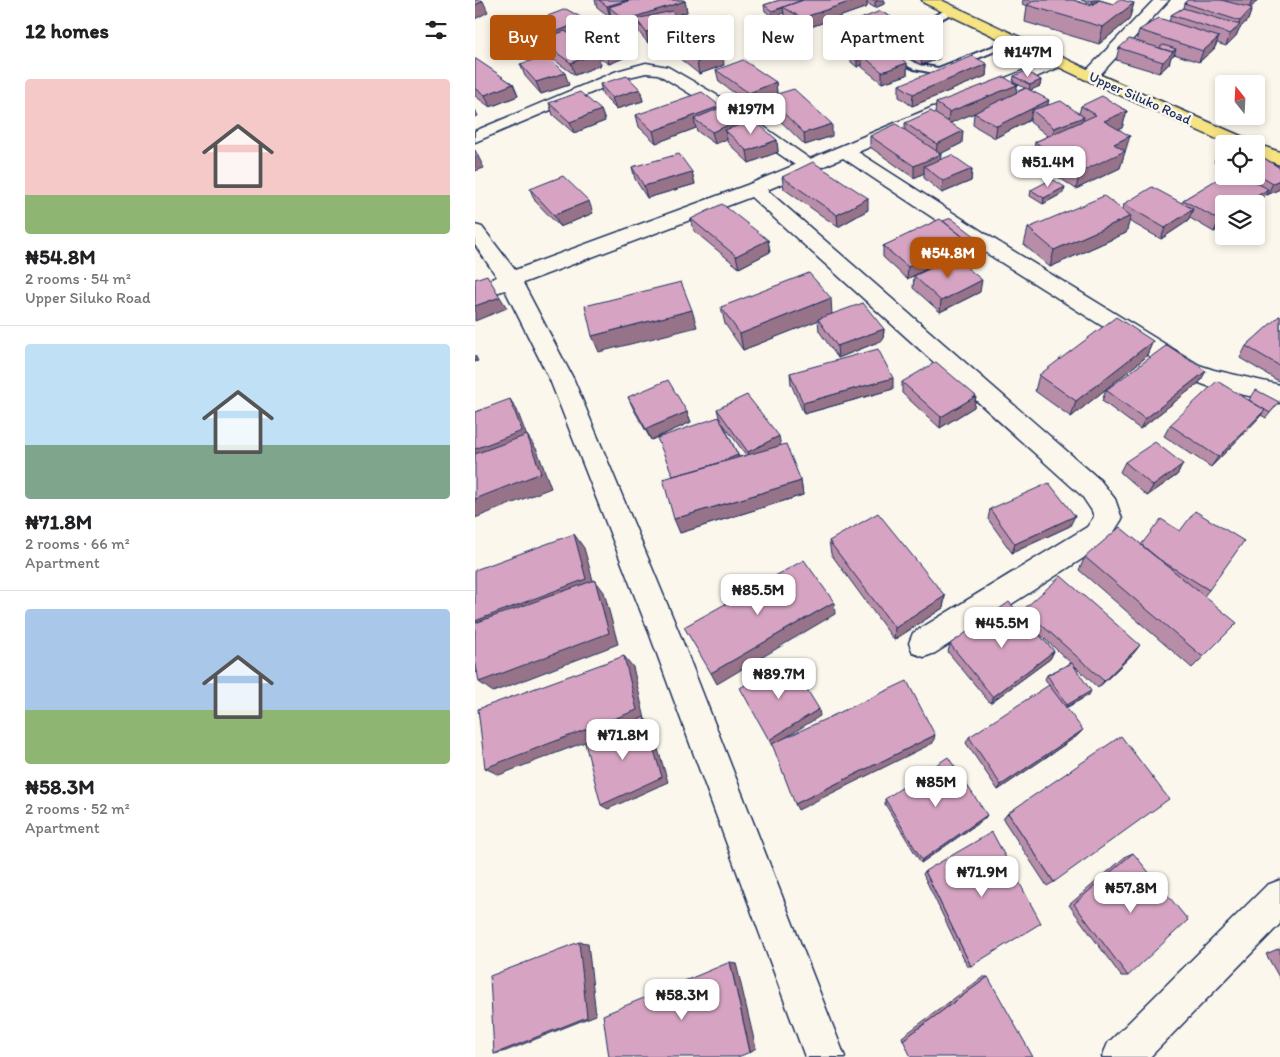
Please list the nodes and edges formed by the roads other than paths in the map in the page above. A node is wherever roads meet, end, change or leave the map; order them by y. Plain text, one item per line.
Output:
1 (929, 0) edge
2 (1162, 0) edge
3 (951, 10) junction
4 (1015, 41) junction
5 (1058, 62) junction
6 (1090, 76) junction
7 (1224, 135) edge
8 (475, 137) edge
9 (845, 151) junction
10 (1265, 153) edge
11 (1280, 159) edge
12 (807, 166) junction
13 (754, 189) junction
14 (475, 230) edge
15 (511, 280) junction
16 (475, 293) edge
17 (1280, 394) edge
18 (924, 643) dead end
19 (1280, 898) edge
20 (825, 1057) edge
21 (1122, 1057) edge

1 - 3 main road, Upper Siluko Road
2 - 6 street
3 - 4 main road, Upper Siluko Road
3 - 4 lane
4 - 5 main road, Upper Siluko Road
5 - 6 main road, Upper Siluko Road
5 - 9 street
6 - 7 main road, Upper Siluko Road
8 - 12 street
9 - 12 street
9 - 17 street
10 - 11 main road
12 - 13 street
13 - 15 street
13 - 18 street
14 - 15 street
15 - 16 street
15 - 20 street
19 - 21 street

